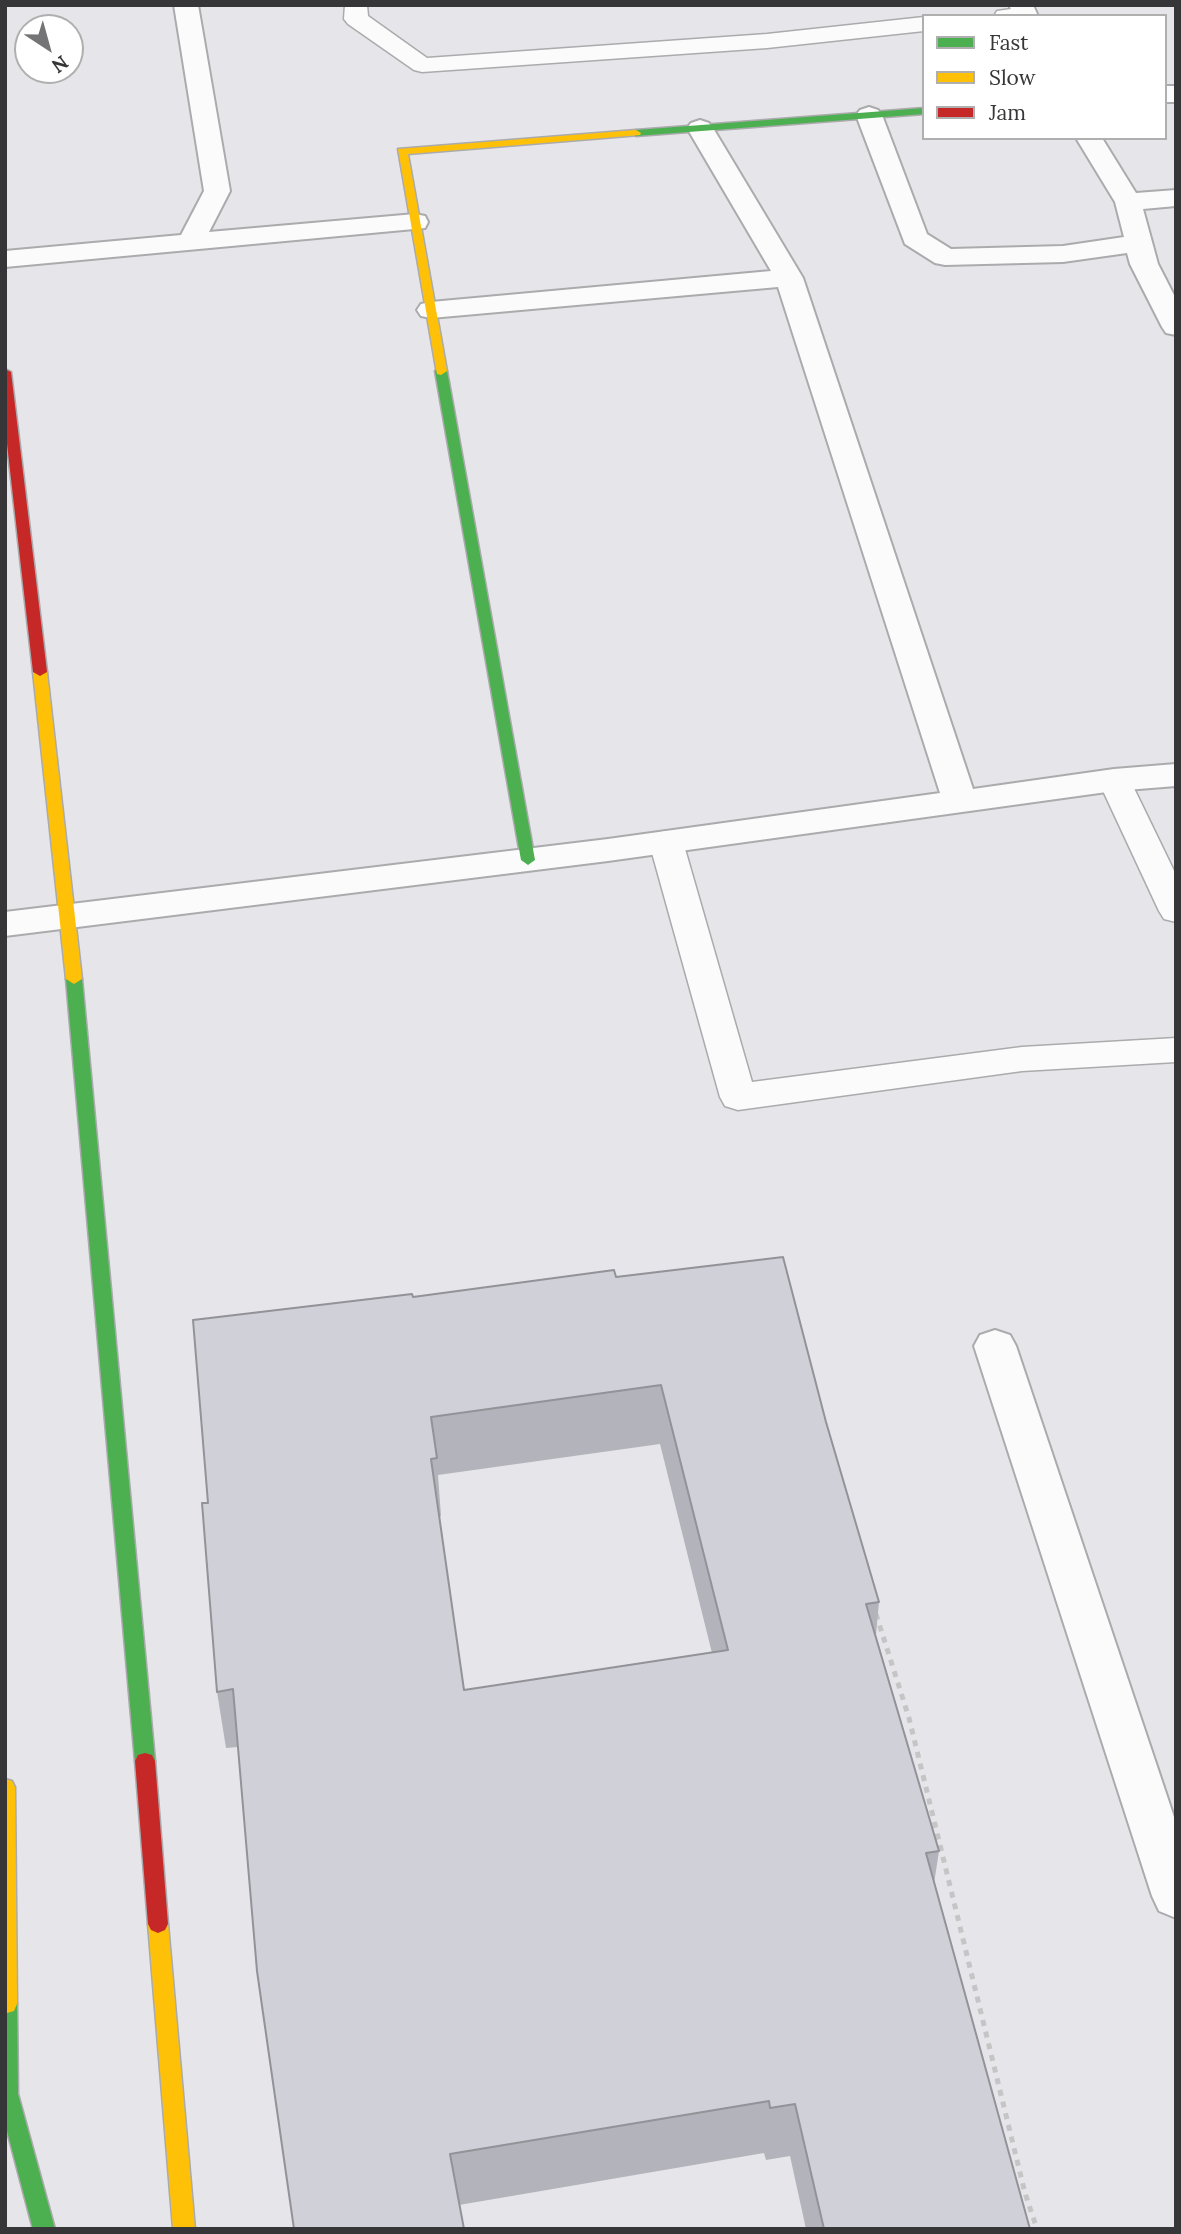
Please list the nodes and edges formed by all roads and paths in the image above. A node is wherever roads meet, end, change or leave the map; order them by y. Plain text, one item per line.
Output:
1 (186, 5) edge
2 (356, 5) edge
3 (922, 24) edge
4 (922, 111) edge
5 (869, 115) junction
6 (700, 128) junction
7 (1091, 140) edge
8 (1176, 198) edge
9 (1128, 202) junction
10 (415, 222) junction
11 (191, 242) junction
12 (1139, 243) junction
13 (5, 259) edge
14 (789, 278) junction
15 (431, 310) junction
16 (1176, 327) edge
17 (5, 372) edge
18 (6, 380) edge
19 (1176, 775) edge
20 (1114, 780) junction
21 (960, 801) junction
22 (666, 842) junction
23 (528, 860) junction
24 (1176, 911) edge
25 (68, 916) junction
26 (5, 923) edge
27 (1176, 1050) edge
28 (995, 1346) dead end
29 (876, 1612) edge
30 (5, 1787) edge
31 (1176, 1896) edge
32 (6, 2069) edge
33 (44, 2229) edge
34 (184, 2229) edge
35 (1037, 2229) edge

1 - 11 street
2 - 3 lane
4 - 5 street
5 - 6 street
5 - 12 street
6 - 10 street
6 - 14 street
7 - 9 street
8 - 9 street
9 - 12 street
10 - 11 street
10 - 15 street
11 - 13 street
12 - 16 street
14 - 15 street
14 - 21 street
15 - 23 street
17 - 18 street
18 - 25 street
19 - 20 street
20 - 21 street
20 - 24 lane
21 - 22 street
22 - 23 street
22 - 27 lane
23 - 25 street
25 - 26 street
25 - 34 street
28 - 31 street
29 - 35 path
30 - 32 street
32 - 33 street

